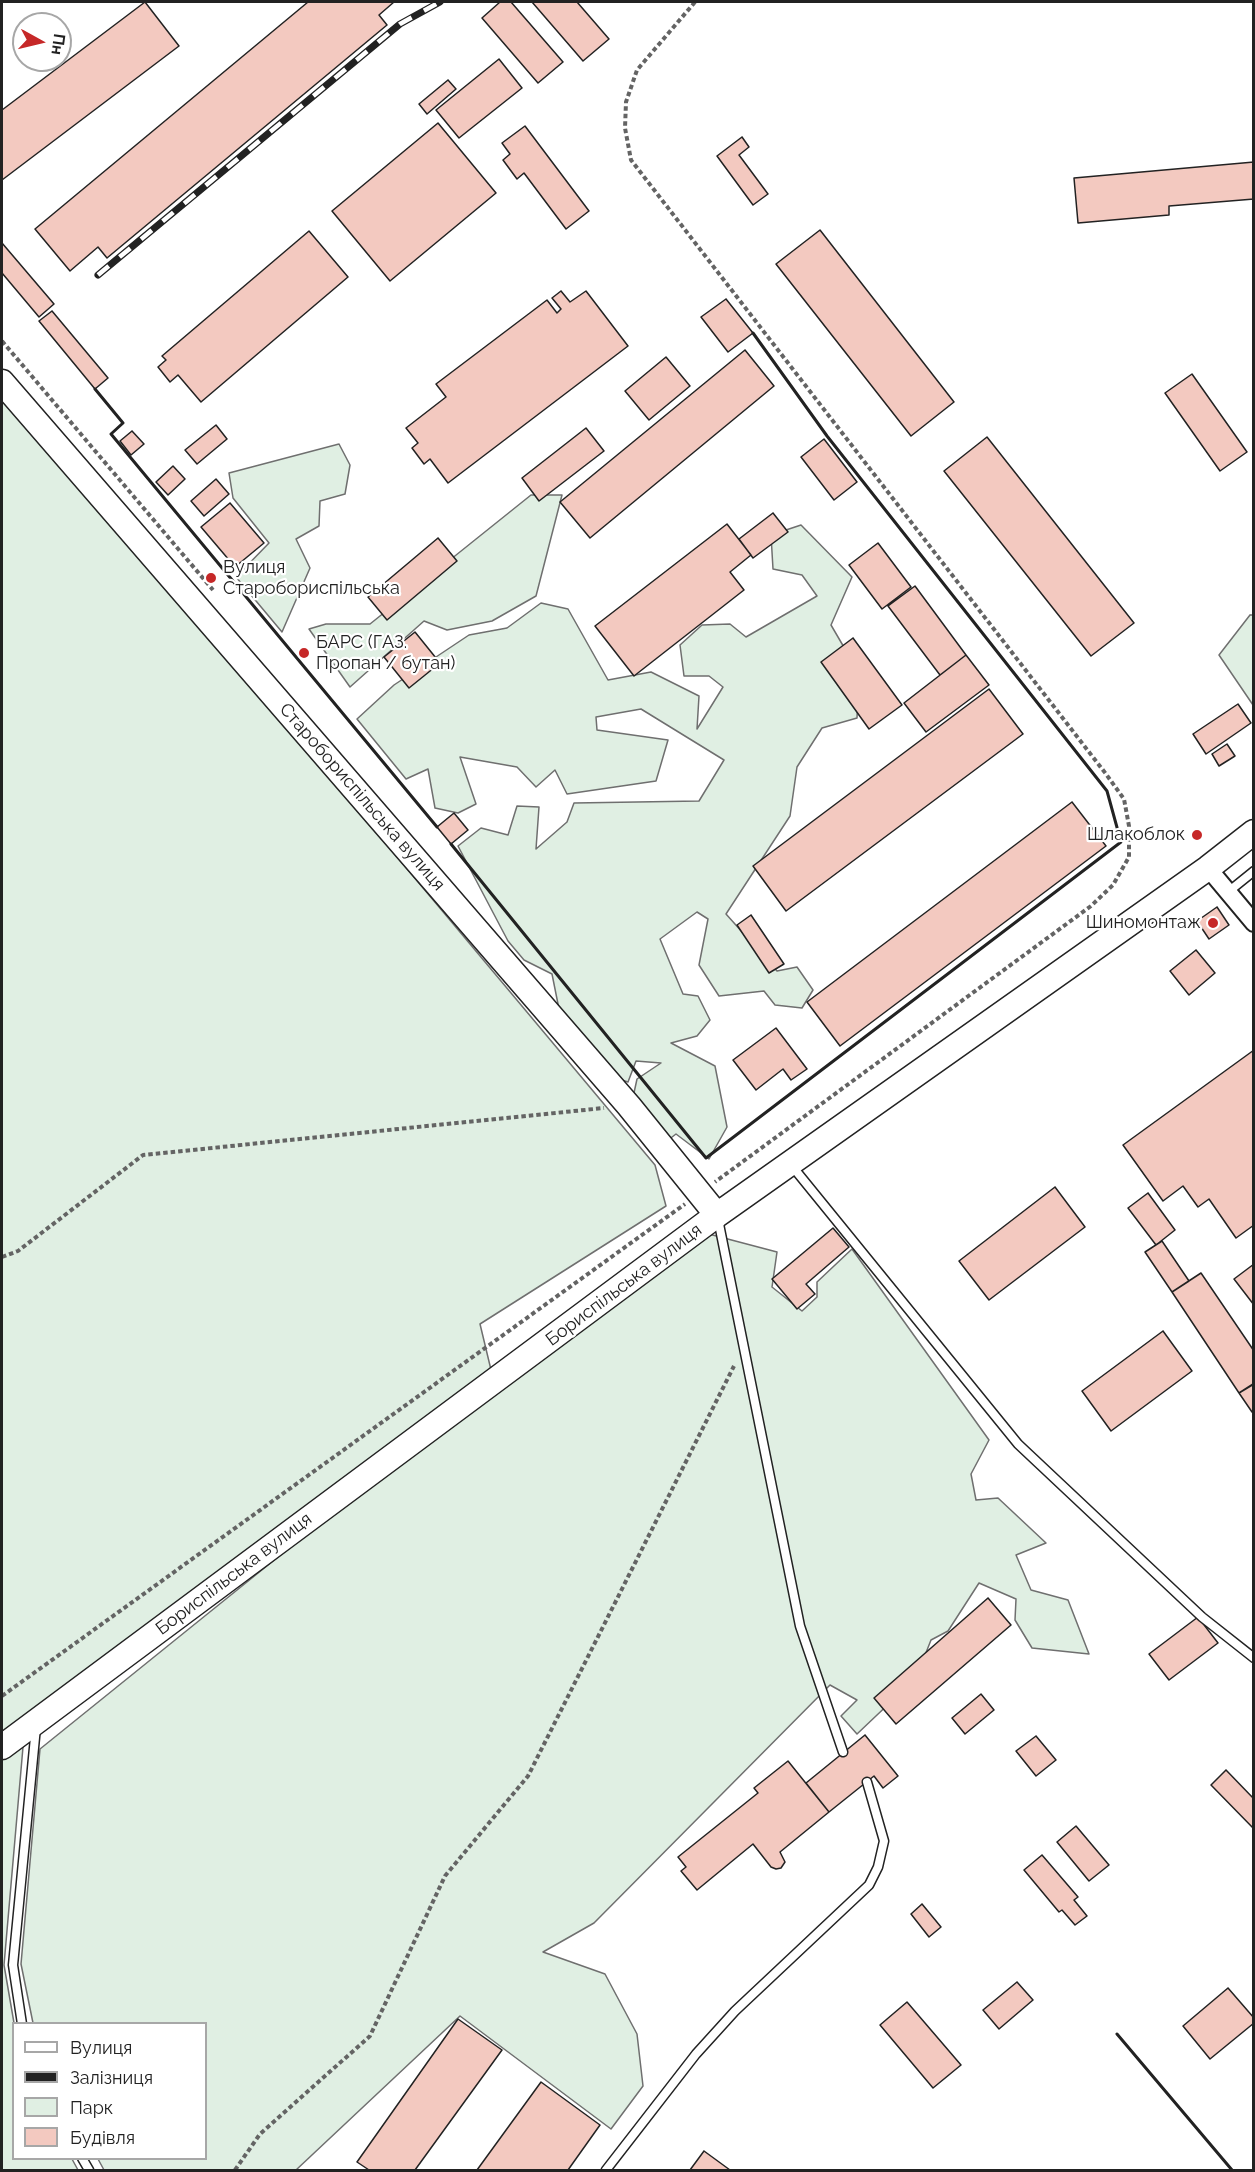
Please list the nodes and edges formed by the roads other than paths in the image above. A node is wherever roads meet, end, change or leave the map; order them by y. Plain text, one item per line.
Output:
1 (2, 382) edge
2 (1254, 832) edge
3 (1208, 868) junction
4 (1254, 871) edge
5 (1228, 892) junction
6 (1254, 923) edge
7 (790, 1163) junction
8 (717, 1215) junction
9 (1254, 1658) edge
10 (37, 1721) junction
11 (2, 1747) edge
12 (843, 1752) dead end
13 (867, 1782) dead end
14 (22, 2022) edge
15 (606, 2170) edge

1 - 8 main road, Старобориспільська вулиця
2 - 3 main road, Бориспільська вулиця
3 - 5 street
3 - 7 main road, Бориспільська вулиця
4 - 5 lane
5 - 6 street
7 - 8 main road, Бориспільська вулиця
7 - 9 lane
8 - 10 main road, Бориспільська вулиця
8 - 12 lane
10 - 11 main road, Бориспільська вулиця
10 - 14 lane
13 - 15 lane

